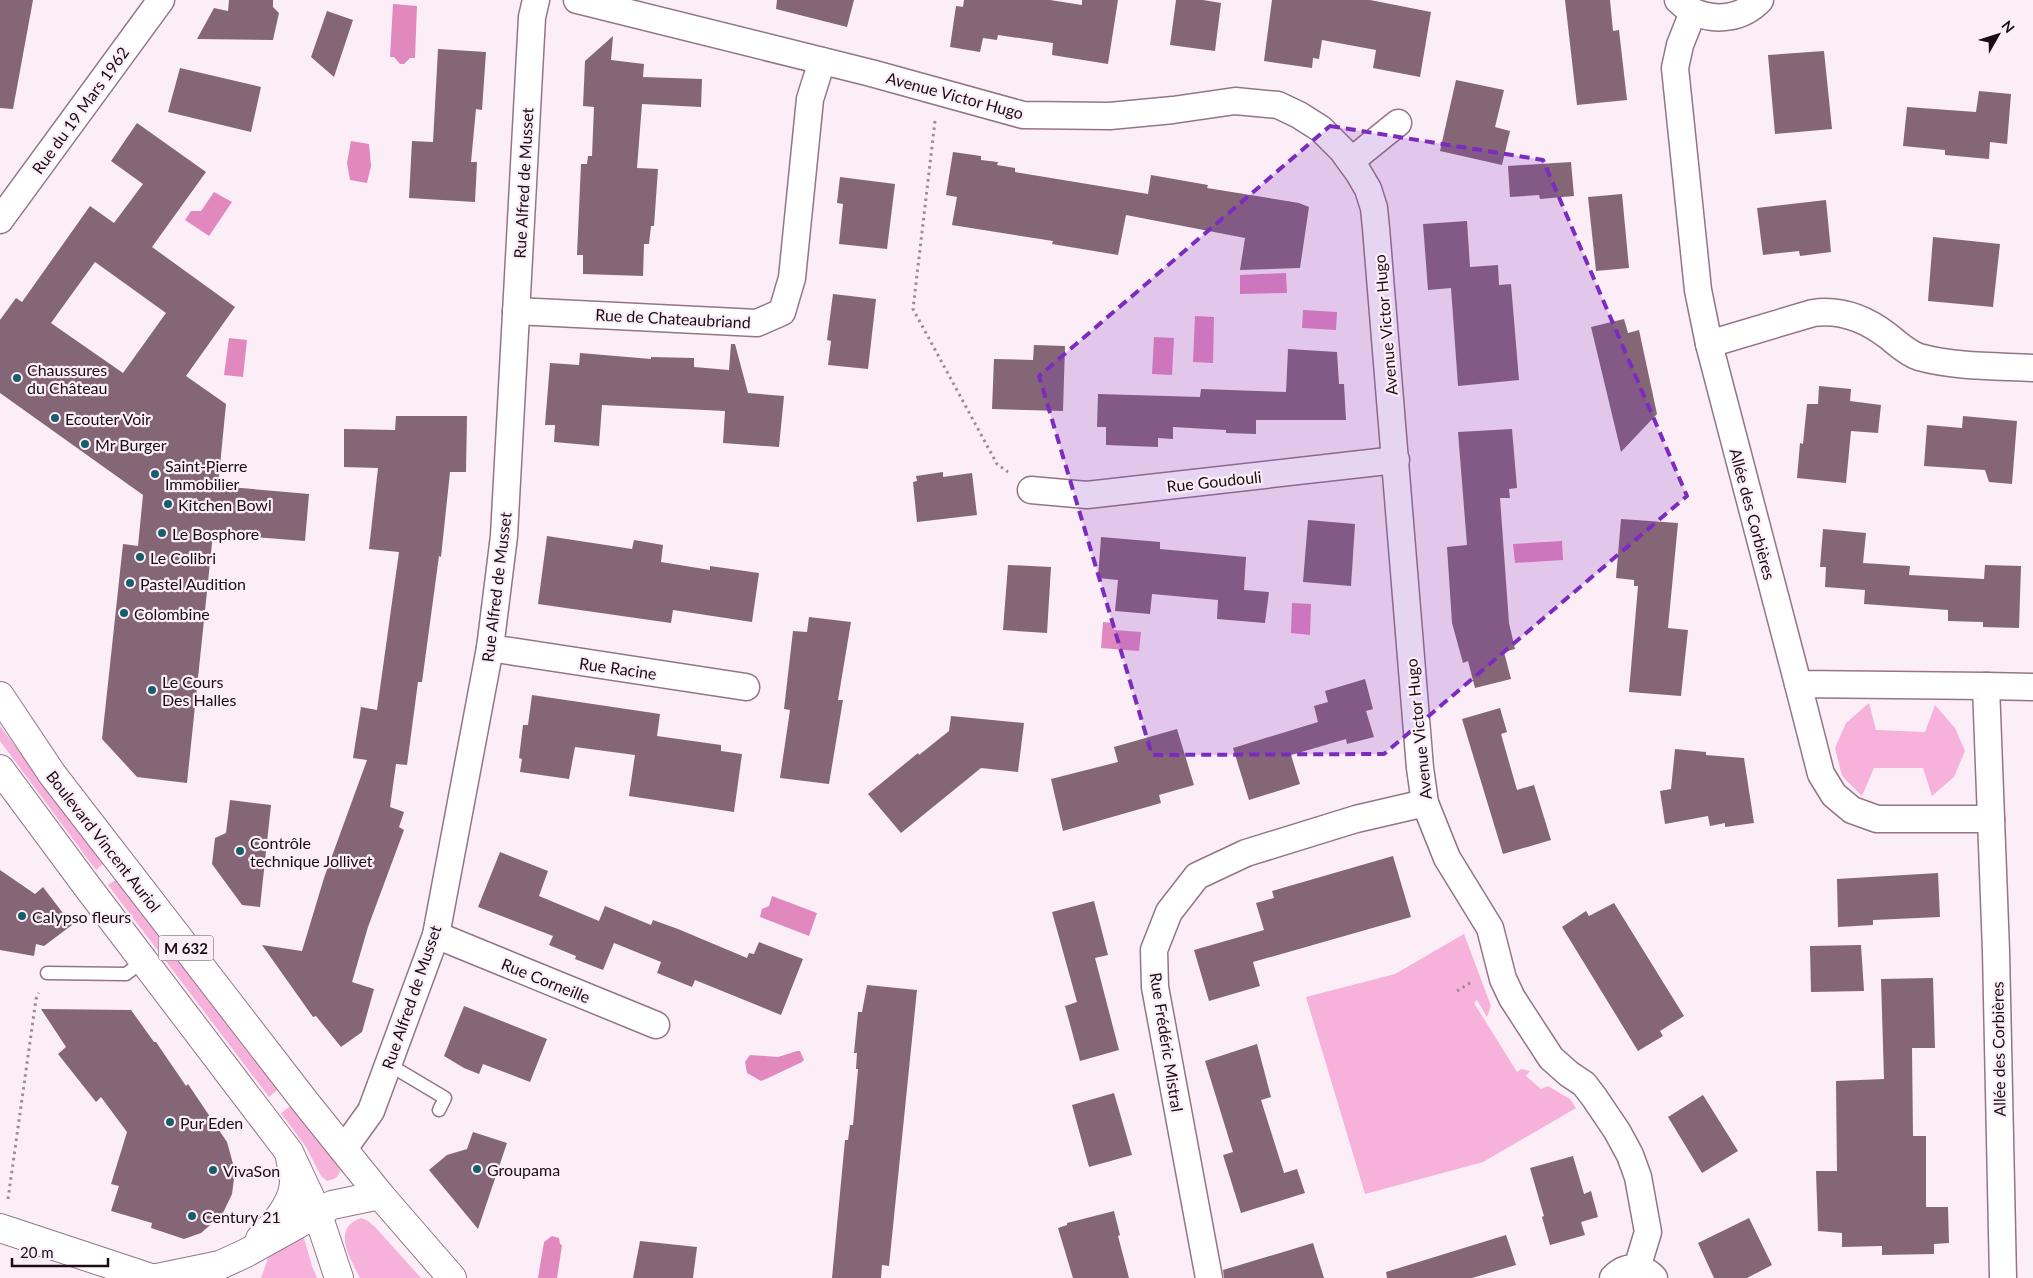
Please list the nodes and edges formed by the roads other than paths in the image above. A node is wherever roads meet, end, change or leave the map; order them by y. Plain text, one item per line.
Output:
1 (160, 0) edge
2 (536, 0) edge
3 (577, 0) edge
4 (1760, 0) edge
5 (1686, 6) edge
6 (822, 61) junction
7 (1398, 123) dead end
8 (1350, 161) junction
9 (0, 220) edge
10 (516, 311) junction
11 (1709, 344) junction
12 (2033, 368) edge
13 (1396, 460) junction
14 (1031, 490) road end
15 (490, 648) junction
16 (1798, 684) junction
17 (1986, 686) junction
18 (746, 687) dead end
19 (2033, 687) edge
20 (0, 696) edge
21 (0, 769) edge
22 (1425, 803) junction
23 (1990, 819) junction
24 (436, 935) junction
25 (143, 961) junction
26 (47, 973) road end
27 (656, 1025) dead end
28 (388, 1064) junction
29 (439, 1110) dead end
30 (343, 1150) junction
31 (289, 1152) junction
32 (380, 1195) junction
33 (317, 1212) junction
34 (2, 1229) edge
35 (246, 1253) junction
36 (1635, 1275) edge
37 (449, 1277) edge
38 (151, 1278) edge
39 (158, 1278) edge
40 (339, 1278) edge
41 (1209, 1278) edge
42 (2003, 1278) edge

1 - 9 street, Rue du 19 Mars 1962
2 - 10 street, Rue Alfred de Musset
3 - 6 street, Avenue Victor Hugo
4 - 5 street
5 - 11 street, Allée des Corbières
6 - 8 street, Avenue Victor Hugo
6 - 10 street, Rue de Chateaubriand
7 - 8 street
8 - 13 street, Avenue Victor Hugo
10 - 15 street, Rue Alfred de Musset
11 - 12 street
11 - 16 street, Allée des Corbières
13 - 14 street, Rue Goudouli
13 - 22 street, Avenue Victor Hugo
15 - 18 street, Rue Racine
15 - 24 street, Rue Alfred de Musset
16 - 17 street
16 - 23 street, Allée des Corbières
17 - 19 street
17 - 23 street, Allée des Corbières
20 - 30 main road, Boulevard Vincent Auriol / M 632
21 - 25 main road, M 632
22 - 36 street, Avenue Victor Hugo
22 - 41 street, Rue Frédéric Mistral
23 - 42 street, Allée des Corbières
24 - 27 street, Rue Corneille
24 - 28 street, Rue Alfred de Musset
25 - 26 lane
25 - 31 main road, M 632
28 - 29 lane
28 - 30 street, Rue Alfred de Musset
30 - 32 main road, Boulevard Vincent Auriol / M 632
31 - 33 main road, M 632
31 - 35 main road
32 - 33 main road
32 - 37 main road, M 632
33 - 35 main road
33 - 40 main road, M 632
34 - 38 main road
35 - 39 main road

